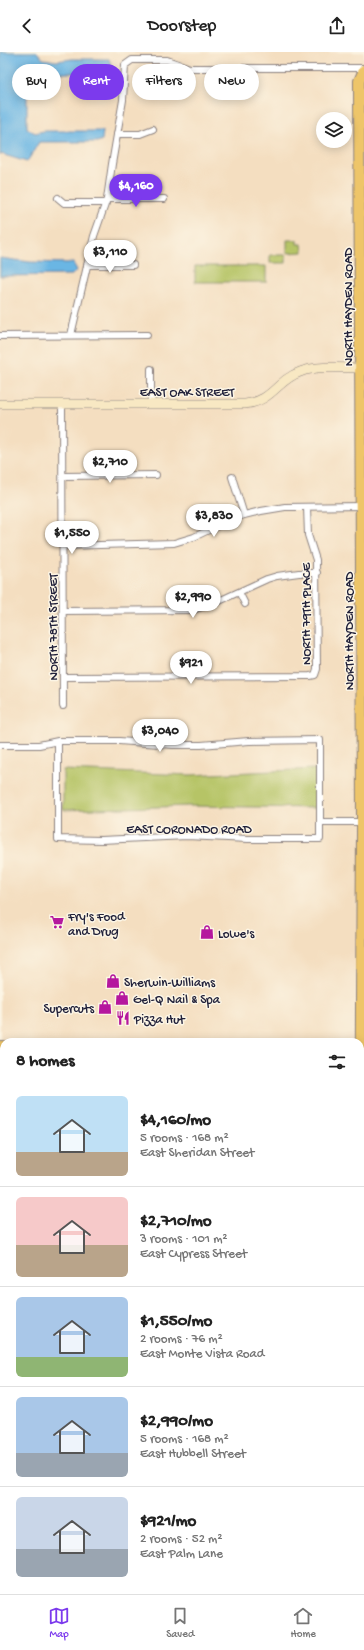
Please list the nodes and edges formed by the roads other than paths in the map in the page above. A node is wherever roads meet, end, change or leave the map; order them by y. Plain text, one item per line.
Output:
1 (364, 69) edge
2 (153, 130) dead end
3 (117, 134) junction
4 (58, 198) dead end
5 (164, 199) dead end
6 (107, 201) junction
7 (362, 229) edge
8 (87, 265) junction
9 (134, 265) dead end
10 (147, 335) dead end
11 (0, 336) edge
12 (71, 336) junction
13 (362, 368) edge
14 (151, 369) dead end
15 (0, 404) edge
16 (62, 404) junction
17 (151, 404) junction
18 (156, 475) dead end
19 (62, 476) junction
20 (232, 477) dead end
21 (362, 506) edge
22 (307, 507) junction
23 (244, 515) junction
24 (63, 546) junction
25 (316, 573) junction
26 (239, 592) junction
27 (245, 604) dead end
28 (63, 611) junction
29 (362, 676) edge
30 (63, 677) junction
31 (63, 706) dead end
32 (58, 741) junction
33 (0, 745) edge
34 (320, 822) junction
35 (363, 822) edge
36 (362, 1038) edge

1 - 3 street
1 - 7 main road, NORTH HAYDEN ROAD
2 - 3 street
3 - 6 street
4 - 6 street
5 - 6 street
6 - 8 street
7 - 13 main road, NORTH HAYDEN ROAD
8 - 9 street
8 - 12 street
10 - 12 street
11 - 12 street
13 - 17 street, EAST OAK STREET
13 - 21 main road, NORTH HAYDEN ROAD
14 - 17 street
15 - 16 street, EAST OAK STREET
16 - 17 street, EAST OAK STREET
16 - 19 street, NORTH 78TH STREET
18 - 19 street
19 - 24 street, NORTH 78TH STREET
20 - 23 street
21 - 22 street
21 - 29 main road, NORTH HAYDEN ROAD
22 - 23 street
22 - 25 street, NORTH 79TH PLACE
23 - 24 street
24 - 28 street, NORTH 78TH STREET
25 - 26 street
25 - 30 street, NORTH 79TH PLACE
26 - 27 street
26 - 28 street
28 - 30 street, NORTH 78TH STREET
29 - 35 main road, NORTH HAYDEN ROAD
30 - 31 street, NORTH 78TH STREET
32 - 33 street
32 - 34 street
32 - 34 street, EAST CORONADO ROAD
34 - 35 street
35 - 36 main road, NORTH HAYDEN ROAD

